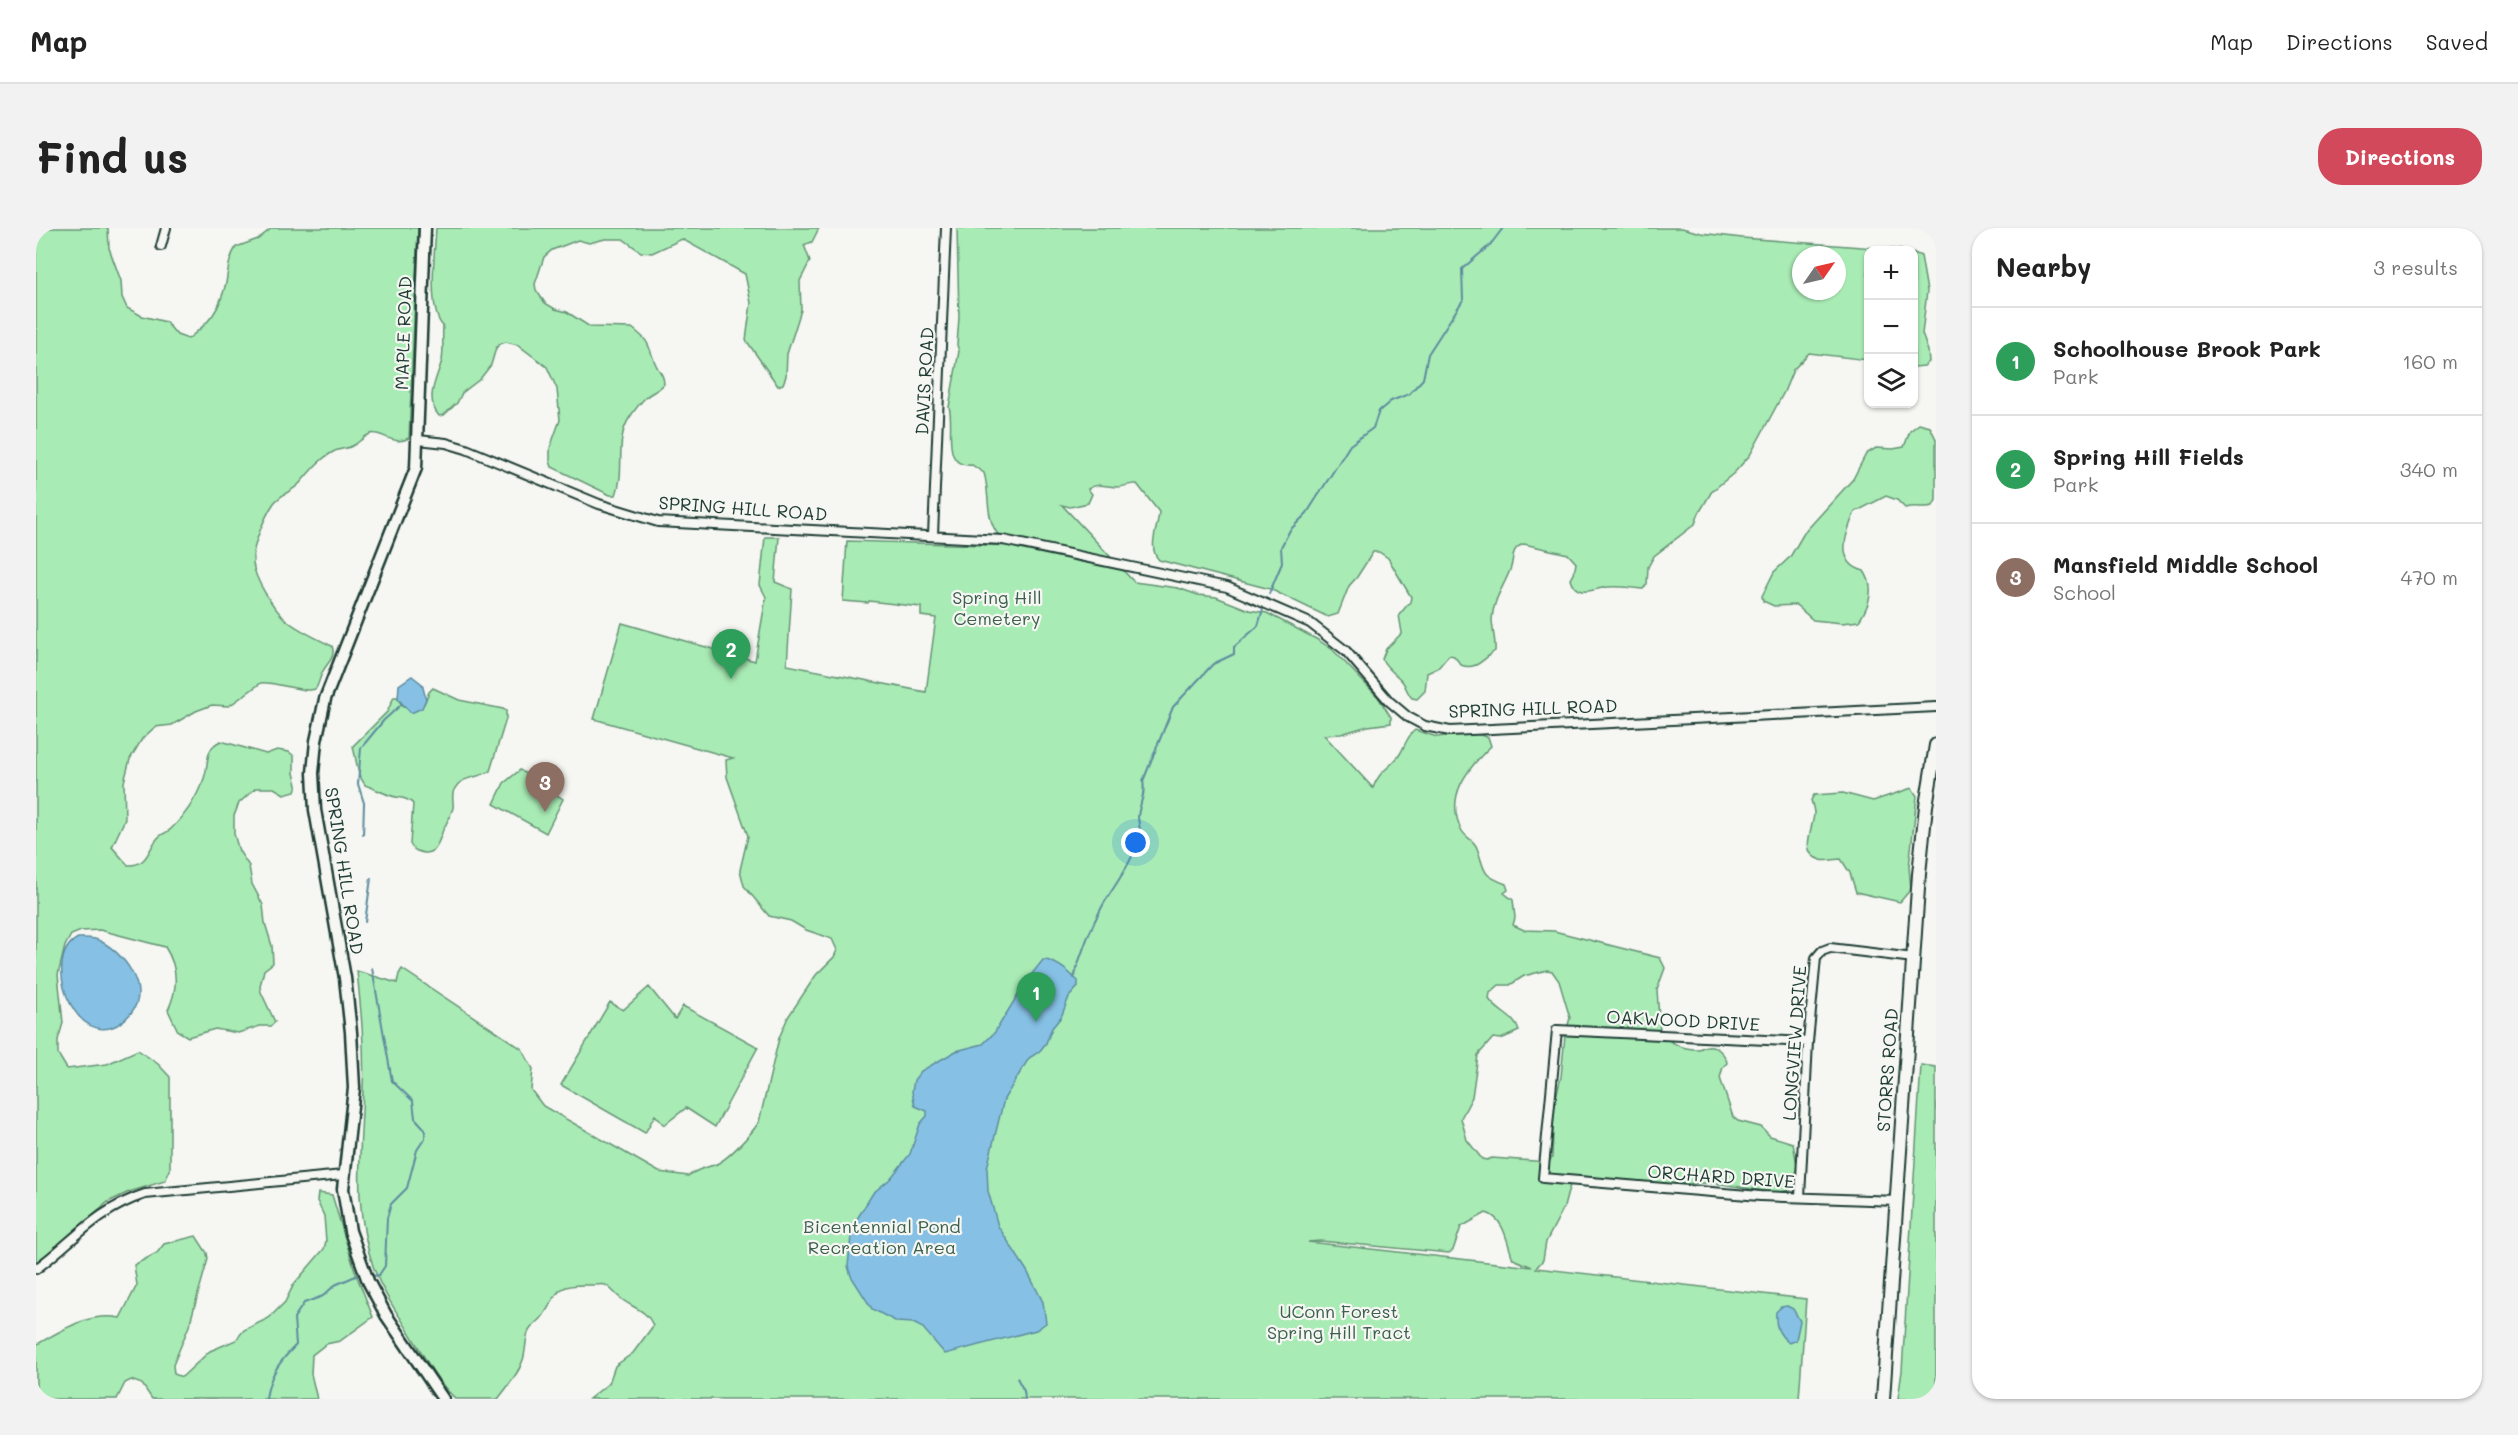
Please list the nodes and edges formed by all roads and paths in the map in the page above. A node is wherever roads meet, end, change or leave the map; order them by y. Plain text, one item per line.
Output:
1 (166, 228) edge
2 (425, 228) edge
3 (946, 228) edge
4 (161, 246) dead end
5 (418, 440) junction
6 (933, 535) junction
7 (1936, 707) edge
8 (1936, 745) edge
9 (1914, 958) junction
10 (1808, 1042) junction
11 (343, 1175) junction
12 (1543, 1179) joint
13 (1800, 1197) junction
14 (1897, 1201) junction
15 (36, 1269) edge
16 (443, 1399) edge
17 (1883, 1399) edge

1 - 4 street
2 - 5 street, MAPLE ROAD
3 - 6 street, DAVIS ROAD
5 - 6 street, SPRING HILL ROAD
5 - 11 street, SPRING HILL ROAD
6 - 7 street, SPRING HILL ROAD
8 - 9 main road, STORRS ROAD
9 - 10 street, LONGVIEW DRIVE
9 - 14 main road, STORRS ROAD
10 - 12 street, OAKWOOD DRIVE
10 - 13 street, LONGVIEW DRIVE
11 - 15 street
11 - 16 street, SPRING HILL ROAD
12 - 13 street, ORCHARD DRIVE
13 - 14 street, ORCHARD DRIVE
14 - 17 main road, STORRS ROAD

